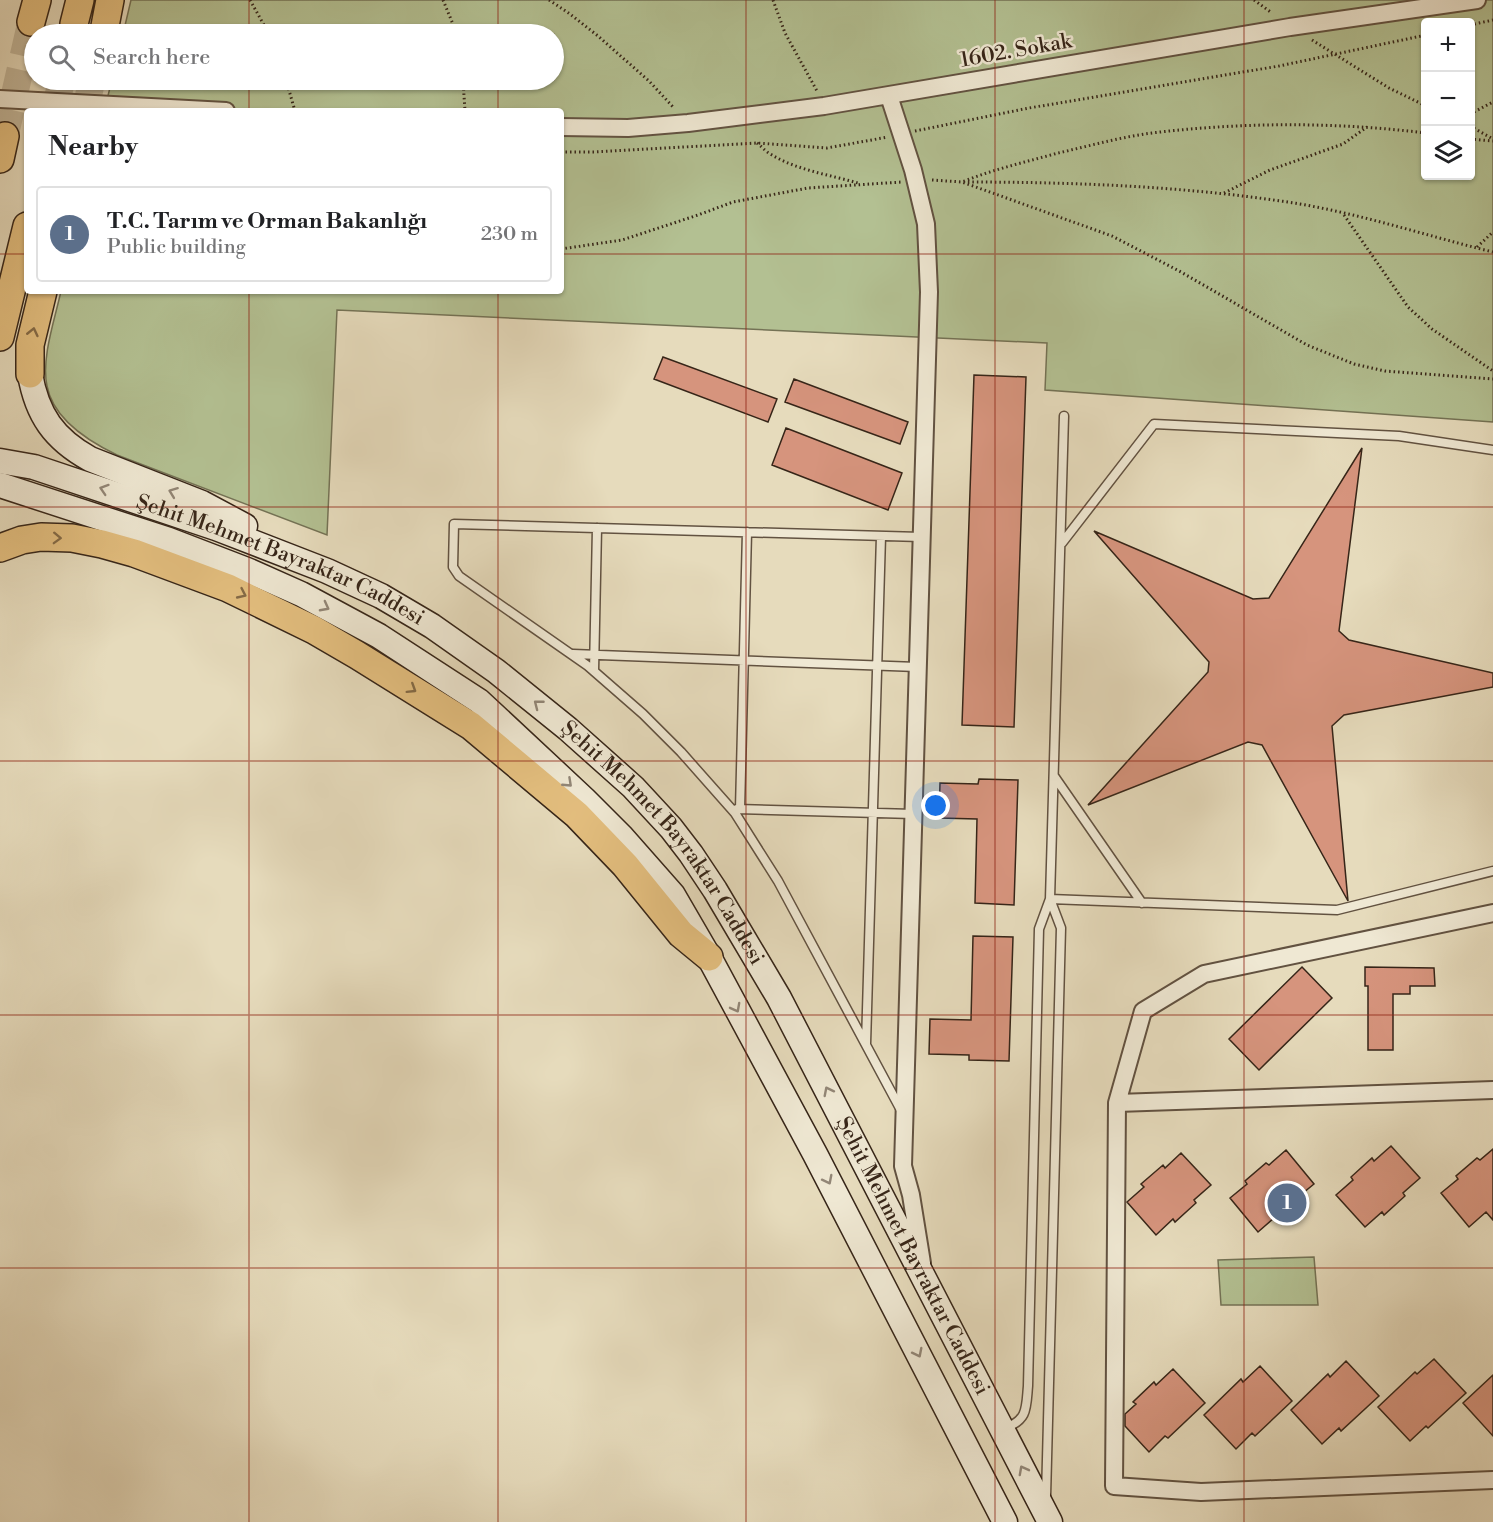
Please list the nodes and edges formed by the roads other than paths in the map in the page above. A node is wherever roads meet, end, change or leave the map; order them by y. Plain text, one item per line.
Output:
1 (1477, 0) edge
2 (889, 96) junction
3 (0, 99) edge
4 (170, 108) edge
5 (564, 127) edge
6 (24, 238) edge
7 (42, 294) edge
8 (0, 337) edge
9 (30, 374) joint
10 (1064, 416) dead end
11 (1493, 450) edge
12 (0, 461) edge
13 (0, 485) edge
14 (597, 528) junction
15 (747, 532) junction
16 (881, 536) junction
17 (921, 537) junction
18 (1061, 544) junction
19 (0, 548) edge
20 (298, 559) junction
21 (572, 654) junction
22 (595, 654) junction
23 (744, 660) junction
24 (877, 666) junction
25 (918, 667) junction
26 (594, 671) junction
27 (1053, 776) junction
28 (736, 809) junction
29 (874, 813) junction
30 (913, 814) junction
31 (1493, 871) edge
32 (1050, 899) junction
33 (1142, 903) junction
34 (1493, 913) edge
35 (709, 957) junction
36 (866, 1044) junction
37 (1493, 1090) edge
38 (1117, 1103) junction
39 (905, 1117) junction
40 (925, 1280) junction
41 (1001, 1429) junction
42 (1493, 1480) edge
43 (1048, 1518) edge
44 (1005, 1522) edge

1 - 2 street, 1602. Sokak
2 - 5 street, 1602. Sokak
2 - 17 street
3 - 4 street
6 - 8 main road
9 -> 7 main road
20 -> 9 main road
10 - 18 lane
11 - 18 lane
20 -> 12 main road, Şehit Mehmet Bayraktar Caddesi
13 -> 35 main road, Şehit Mehmet Bayraktar Caddesi
14 - 15 lane
14 - 21 lane
14 - 22 lane
15 - 16 lane
15 - 23 lane
16 - 17 lane
16 - 24 lane
17 - 25 street
18 - 27 lane
19 -> 35 main road
40 -> 20 main road, Şehit Mehmet Bayraktar Caddesi
21 - 22 lane
21 - 26 lane
22 - 23 lane
22 - 26 lane
23 - 24 lane
23 - 28 lane
24 - 25 lane
24 - 29 lane
25 - 30 street
26 - 28 lane
27 - 32 lane
27 - 33 lane
28 - 29 lane
28 - 36 lane
29 - 30 lane
29 - 36 lane
30 - 39 street
31 - 33 lane
32 - 33 lane
32 - 41 lane
32 - 43 lane
34 - 38 street
35 -> 44 main road, Şehit Mehmet Bayraktar Caddesi
36 - 39 lane
37 - 38 street
38 - 42 street
39 - 40 street
40 - 41 main road, Şehit Mehmet Bayraktar Caddesi
43 -> 41 main road, Şehit Mehmet Bayraktar Caddesi

